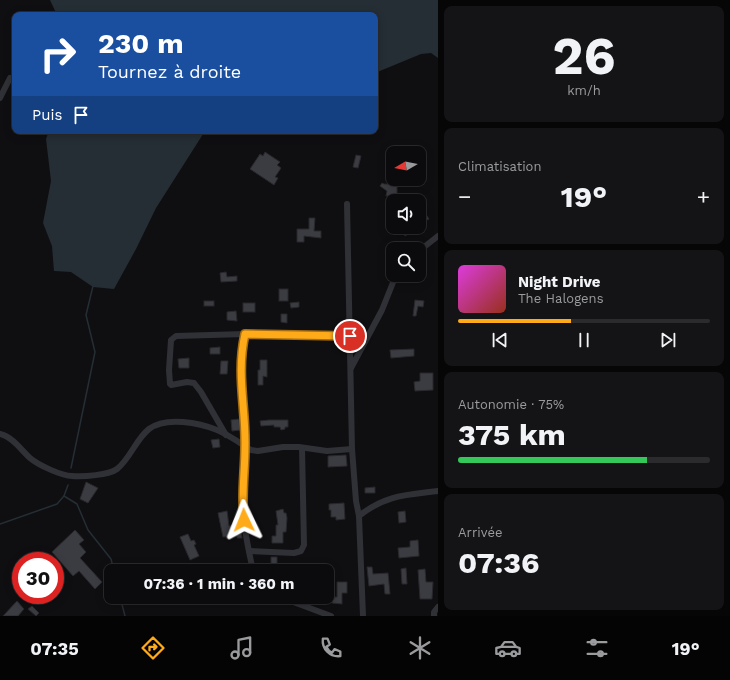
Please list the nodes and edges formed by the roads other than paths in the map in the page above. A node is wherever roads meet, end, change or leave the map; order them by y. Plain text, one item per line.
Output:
1 (10, 78) dead end
2 (0, 98) edge
3 (347, 204) dead end
4 (438, 236) edge
5 (426, 245) edge
6 (393, 282) edge
7 (245, 334) junction
8 (350, 336) junction
9 (350, 370) junction
10 (0, 434) edge
11 (227, 436) junction
12 (245, 446) junction
13 (302, 448) junction
14 (352, 449) junction
15 (438, 491) edge
16 (359, 516) junction
17 (249, 551) junction
18 (252, 564) edge
19 (299, 604) edge
20 (438, 607) edge
21 (331, 616) edge
22 (363, 616) edge
23 (434, 616) edge

1 - 2 street
3 - 8 street
4 - 5 street
6 - 9 street
7 - 8 street
7 - 11 street
7 - 12 street
8 - 9 street
9 - 14 street
10 - 11 street
11 - 12 street
12 - 13 street
12 - 17 street
13 - 14 street
13 - 17 street
14 - 16 street
15 - 16 street
16 - 22 street
17 - 18 street
19 - 21 street
20 - 23 street

